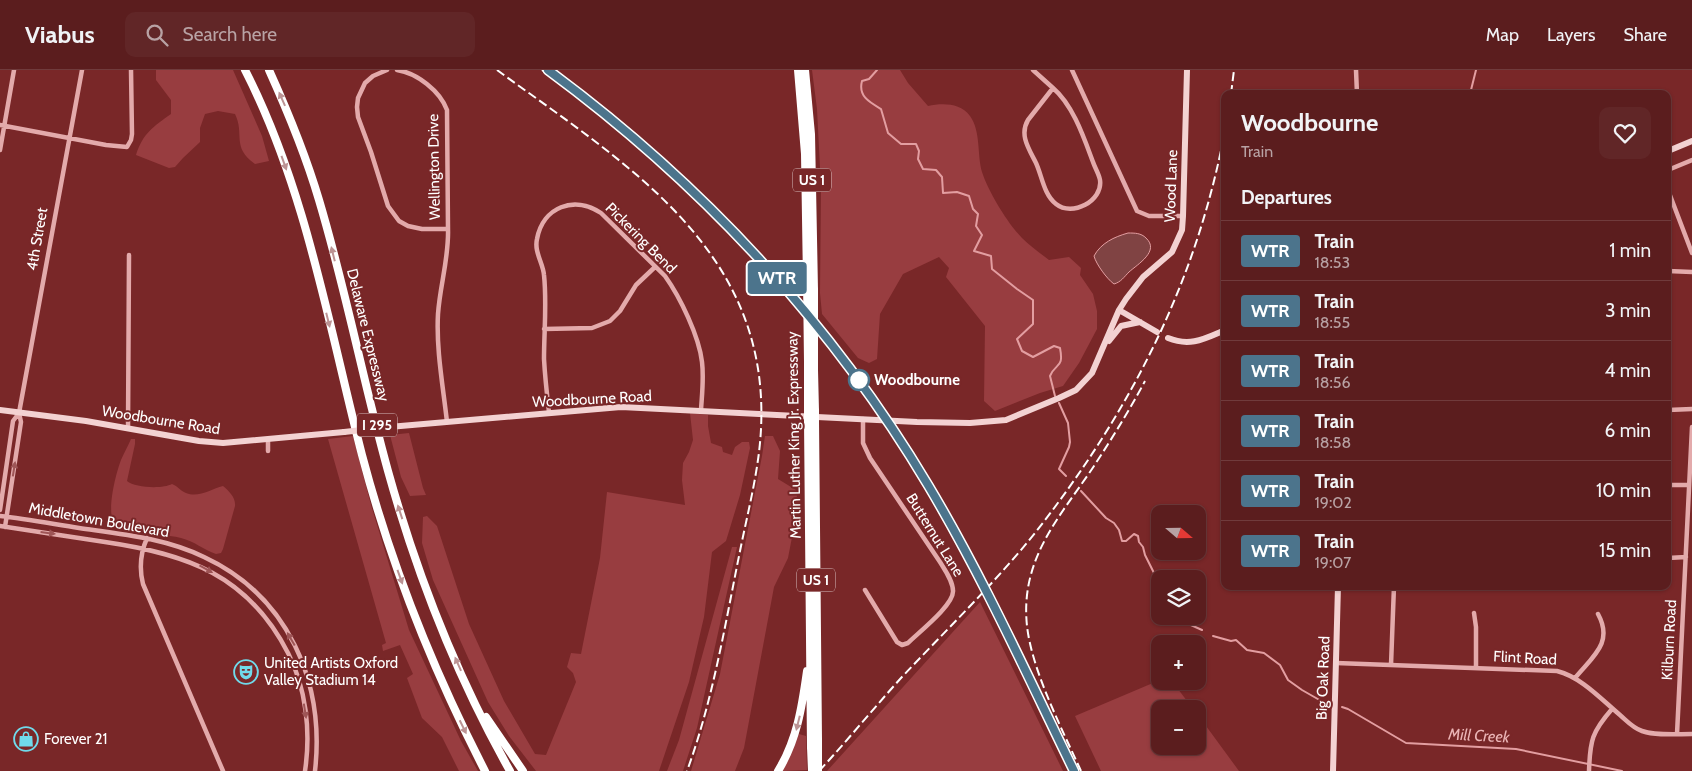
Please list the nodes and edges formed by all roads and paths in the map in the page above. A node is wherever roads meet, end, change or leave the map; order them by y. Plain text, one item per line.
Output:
1 (14, 70) edge
2 (82, 70) edge
3 (131, 70) edge
4 (245, 70) edge
5 (269, 70) edge
6 (387, 70) edge
7 (397, 70) edge
8 (798, 70) edge
9 (805, 70) edge
10 (1033, 70) edge
11 (1072, 70) edge
12 (1186, 70) edge
13 (1356, 70) edge
14 (1054, 88) junction
15 (1357, 90) edge
16 (2, 126) edge
17 (68, 138) junction
18 (1692, 141) edge
19 (0, 150) edge
20 (1671, 150) edge
21 (1692, 160) edge
22 (1671, 169) edge
23 (1671, 198) edge
24 (1183, 216) junction
25 (448, 229) junction
26 (1692, 253) edge
27 (129, 255) dead end
28 (655, 267) junction
29 (1671, 271) edge
30 (1692, 272) edge
31 (1119, 310) junction
32 (1140, 322) junction
33 (544, 329) junction
34 (1157, 332) dead end
35 (1221, 332) edge
36 (1168, 338) dead end
37 (1101, 352) junction
38 (0, 410) edge
39 (701, 410) junction
40 (1671, 410) edge
41 (1692, 410) edge
42 (811, 411) junction
43 (549, 412) junction
44 (19, 413) junction
45 (862, 419) junction
46 (811, 420) junction
47 (447, 422) junction
48 (1692, 427) edge
49 (128, 428) junction
50 (268, 439) junction
51 (268, 451) dead end
52 (1671, 485) edge
53 (1689, 485) junction
54 (0, 510) edge
55 (0, 516) edge
56 (7, 517) junction
57 (3, 527) edge
58 (147, 538) junction
59 (143, 547) junction
60 (1686, 557) junction
61 (1671, 558) edge
62 (865, 590) dead end
63 (1338, 590) edge
64 (1394, 590) edge
65 (1474, 613) dead end
66 (1598, 614) dead end
67 (810, 640) junction
68 (1336, 663) junction
69 (1391, 665) junction
70 (1476, 667) junction
71 (1575, 678) junction
72 (466, 683) junction
73 (1612, 709) junction
74 (1677, 734) junction
75 (1692, 734) edge
76 (223, 771) edge
77 (305, 771) edge
78 (315, 771) edge
79 (486, 771) edge
80 (510, 771) edge
81 (523, 771) edge
82 (778, 771) edge
83 (812, 771) edge
84 (818, 771) edge
85 (1332, 771) edge
86 (1589, 771) edge

1 - 16 street
2 - 17 street, 4th Street
3 - 17 street
4 -> 79 highway, I 295
72 -> 5 highway, Delaware Expressway / I 295
6 - 25 street, Wellington Drive
7 - 25 street, Wellington Drive
8 - 42 highway, Martin Luther King Jr. Expressway / US 1, bridge
9 - 42 highway, Martin Luther King Jr. Expressway / US 1, bridge
10 - 14 street
11 - 24 street
12 - 24 main road, Wood Lane
13 - 15 street
14 - 14 street
16 - 17 street
16 - 19 street
17 - 44 street, 4th Street
18 - 20 main road
21 - 22 street
23 - 26 street
24 - 31 main road, Wood Lane
25 - 47 street, Wellington Drive
27 - 49 street
28 - 33 street
28 - 33 street, Pickering Bend
28 - 39 street, Pickering Bend
29 - 30 street
31 - 32 main road
31 - 37 main road, Woodbourne Road
32 - 34 main road
32 - 37 main road
33 - 43 street, Pickering Bend
35 - 36 main road
37 - 45 main road, Woodbourne Road
38 - 44 main road, Woodbourne Road
39 - 43 main road, Woodbourne Road
39 - 45 main road, Woodbourne Road
40 - 41 street
42 - 46 highway, Martin Luther King Jr. Expressway / US 1, bridge
43 - 47 main road, Woodbourne Road
44 - 49 main road, Woodbourne Road
44 - 54 street, 4th Street
56 -> 44 street, 4th Street
45 - 62 street, Butternut Lane
46 - 67 highway, Martin Luther King Jr. Expressway / US 1
46 - 84 highway, Martin Luther King Jr. Expressway / US 1, bridge
47 - 50 main road, Woodbourne Road, bridge
48 - 53 street, Kilburn Road
49 - 50 main road, Woodbourne Road
50 - 51 street
52 - 53 street
53 - 60 street, Kilburn Road
55 - 56 street, Middletown Boulevard
56 - 57 street, 4th Street
56 - 58 street, Middletown Boulevard
57 -> 59 street, Middletown Boulevard
58 - 59 street
78 -> 58 street, Middletown Boulevard
59 - 76 street
59 -> 77 street, Middletown Boulevard
60 - 61 street
60 - 74 street, Kilburn Road
63 - 68 main road, Big Oak Road
64 - 69 street
65 - 70 street
66 - 71 street
67 -> 82 highway
67 - 83 highway, Martin Luther King Jr. Expressway / US 1, bridge
68 - 69 street, Flint Road
68 - 85 main road, Big Oak Road
69 - 70 street, Flint Road
70 - 71 street, Flint Road
71 - 73 street, Flint Road
72 - 80 highway, Delaware Expressway / I 295
72 - 81 highway
73 - 74 street, Flint Road
73 - 86 street
74 - 75 street, Flint Road

